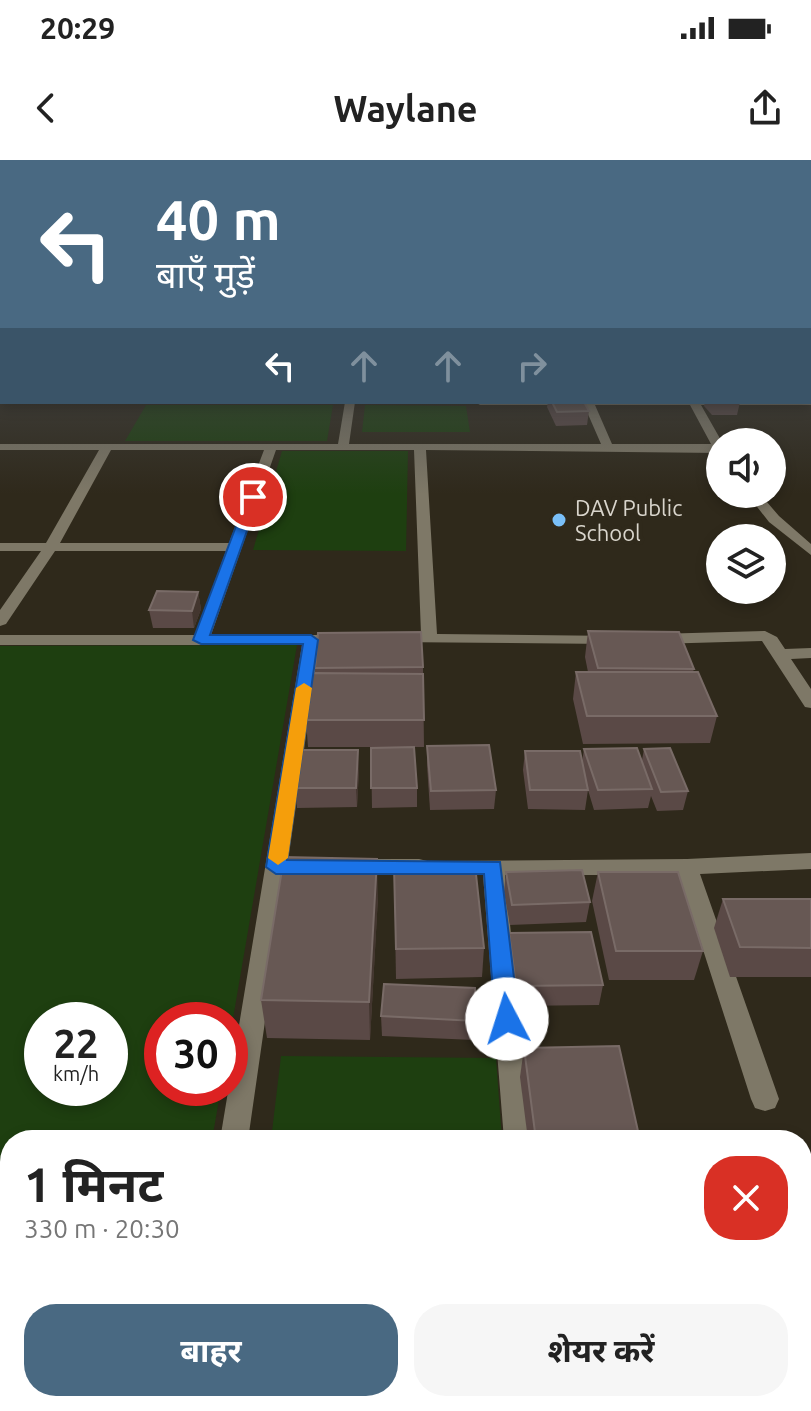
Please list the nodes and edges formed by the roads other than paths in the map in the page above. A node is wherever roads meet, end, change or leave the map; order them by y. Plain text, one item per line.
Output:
1 (350, 404) edge
2 (589, 404) edge
3 (695, 404) edge
4 (708, 428) edge
5 (0, 447) edge
6 (107, 447) junction
7 (271, 447) junction
8 (343, 447) junction
9 (420, 447) junction
10 (608, 447) junction
11 (706, 448) edge
12 (768, 508) edge
13 (0, 547) edge
14 (51, 547) junction
15 (235, 547) junction
16 (809, 547) edge
17 (0, 621) edge
18 (355, 639) edge
19 (385, 639) edge
20 (429, 639) junction
21 (0, 640) edge
22 (201, 640) junction
23 (311, 640) junction
24 (811, 653) edge
25 (780, 654) junction
26 (811, 703) edge
27 (811, 861) edge
28 (323, 867) edge
29 (493, 867) junction
30 (687, 867) junction
31 (765, 1099) dead end
32 (236, 1130) edge
33 (517, 1130) edge

1 - 8 street
2 - 10 street
3 - 4 street
5 - 6 street
6 - 7 street
6 - 14 street
7 - 8 street
7 - 15 street
8 - 9 street
9 - 10 street
9 - 20 street
10 - 11 street
12 - 16 street
13 - 14 street
14 - 15 street
14 - 17 street
15 - 22 street
18 - 23 street
19 - 20 street
20 - 25 street
21 - 22 street
22 - 23 street
23 - 32 street
24 - 25 street
25 - 26 street
27 - 30 street
28 - 29 street
29 - 30 street
29 - 33 street
30 - 31 street

